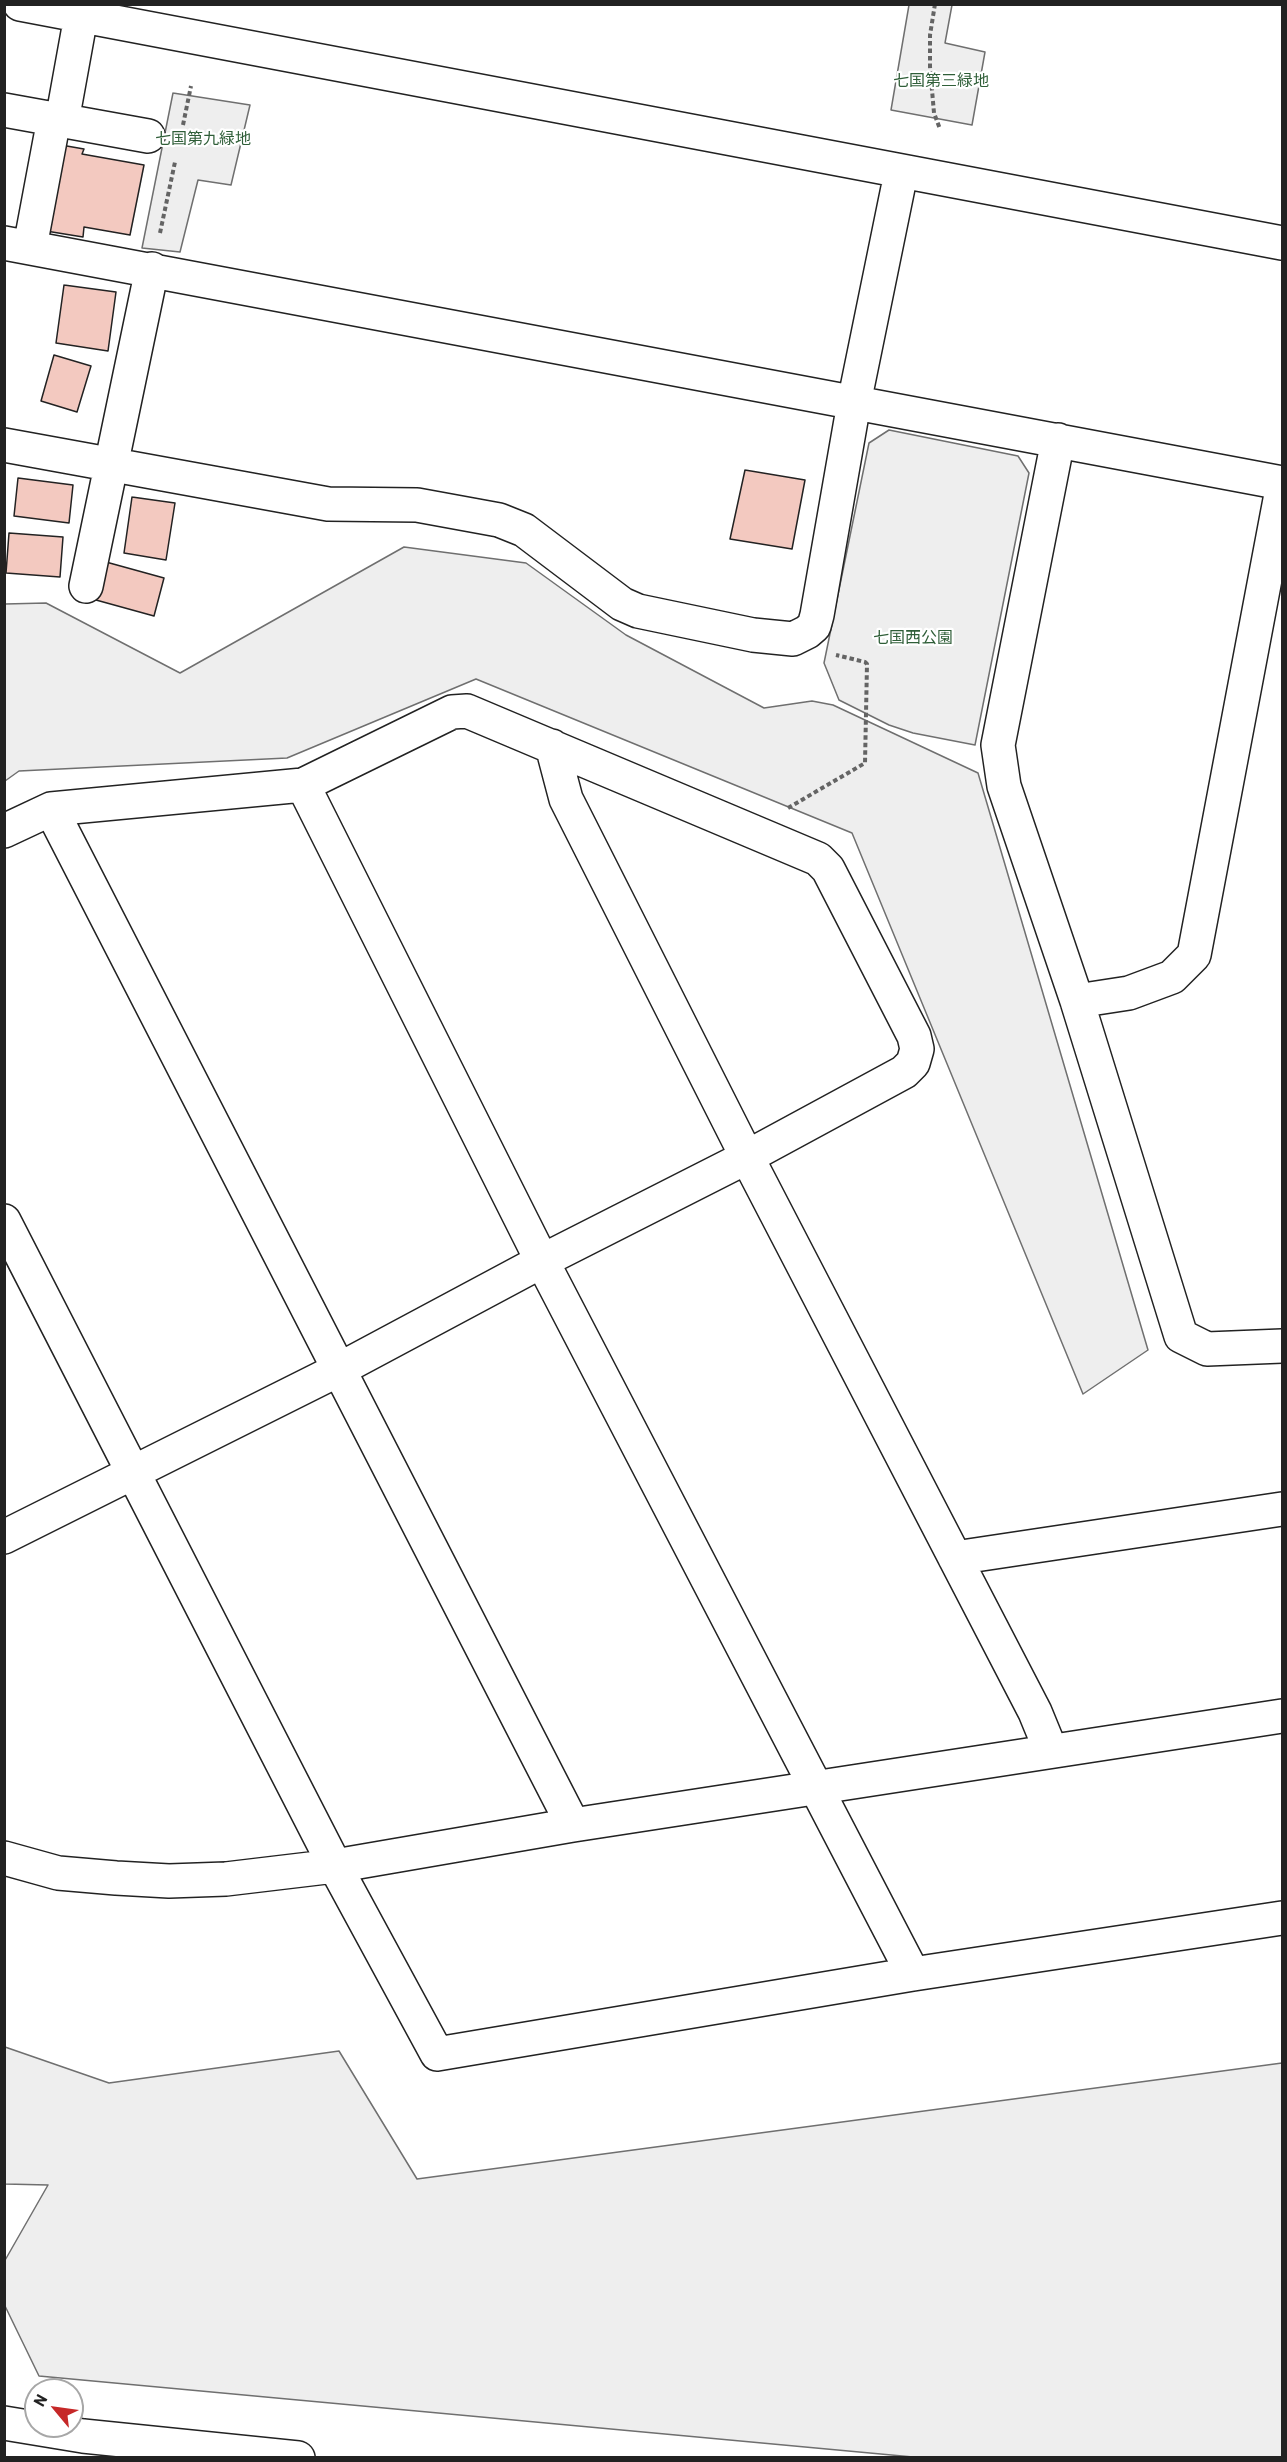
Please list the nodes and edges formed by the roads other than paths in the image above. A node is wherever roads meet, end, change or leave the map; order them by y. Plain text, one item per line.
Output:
1 (20, 4) edge
2 (81, 16) junction
3 (4, 110) edge
4 (58, 120) junction
5 (148, 136) dead end
6 (901, 173) junction
7 (1282, 243) edge
8 (17, 245) edge
9 (152, 269) junction
10 (854, 403) junction
11 (1058, 440) junction
12 (4, 445) edge
13 (112, 464) junction
14 (1282, 483) edge
15 (1282, 489) edge
16 (86, 586) dead end
17 (552, 746) junction
18 (303, 785) junction
19 (51, 809) junction
20 (4, 831) edge
21 (1077, 1001) junction
22 (747, 1157) junction
23 (4, 1221) edge
24 (542, 1261) junction
25 (1282, 1346) edge
26 (340, 1369) junction
27 (135, 1472) junction
28 (1282, 1509) edge
29 (4, 1537) edge
30 (955, 1558) junction
31 (1282, 1716) edge
32 (1051, 1751) junction
33 (815, 1788) junction
34 (573, 1825) junction
35 (4, 1858) edge
36 (335, 1866) junction
37 (1282, 1918) edge
38 (913, 1974) junction
39 (4, 2423) edge
40 (292, 2457) edge

1 - 2 street
2 - 4 street
2 - 6 street
3 - 4 street
4 - 5 street
4 - 8 street
6 - 7 street
6 - 10 street
8 - 9 street
9 - 10 street
9 - 13 street
10 - 11 street
10 - 13 street
11 - 14 street
11 - 21 street
12 - 13 street
13 - 16 street
15 - 21 street
17 - 18 street
17 - 22 street
17 - 22 street
18 - 19 street
18 - 24 street
19 - 20 street
19 - 26 street
21 - 25 street
22 - 24 street
22 - 30 street
23 - 27 street
24 - 26 street
24 - 33 street
26 - 27 street
26 - 34 street
27 - 29 street
27 - 36 street
28 - 30 street
30 - 32 street
31 - 32 street
32 - 33 street
33 - 34 street
33 - 38 street
34 - 36 street
35 - 36 street
36 - 38 street
37 - 38 street
39 - 40 street

